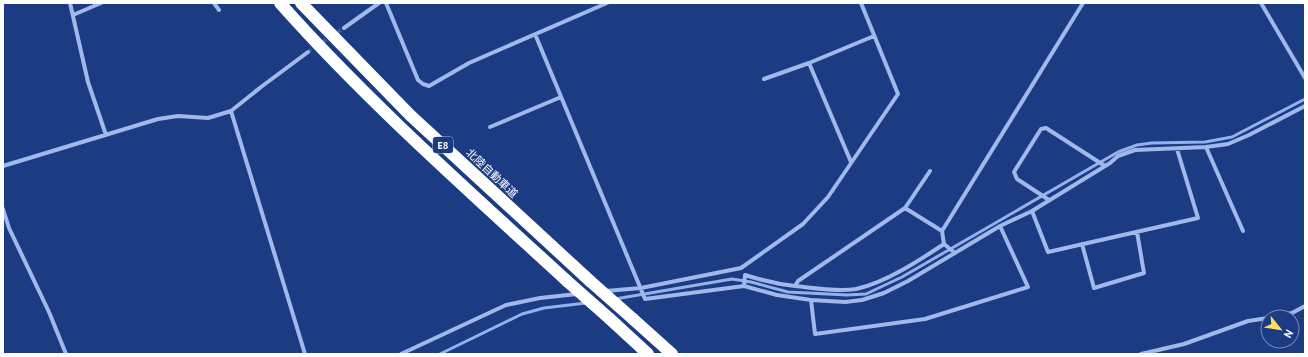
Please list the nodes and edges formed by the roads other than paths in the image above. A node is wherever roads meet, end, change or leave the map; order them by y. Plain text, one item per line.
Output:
1 (70, 3) edge
2 (101, 3) edge
3 (214, 3) edge
4 (280, 3) edge
5 (301, 3) edge
6 (379, 3) edge
7 (386, 3) edge
8 (606, 3) edge
9 (861, 3) edge
10 (1083, 3) edge
11 (1261, 3) edge
12 (219, 10) dead end
13 (73, 15) junction
14 (344, 28) tunnel mouth
15 (535, 34) junction
16 (874, 36) junction
17 (308, 52) tunnel mouth
18 (809, 63) junction
19 (1305, 78) edge
20 (764, 79) dead end
21 (561, 97) junction
22 (1305, 106) edge
23 (231, 111) junction
24 (490, 127) dead end
25 (106, 135) junction
26 (1206, 147) junction
27 (1177, 149) junction
28 (851, 162) junction
29 (3, 166) edge
30 (1105, 166) junction
31 (930, 171) dead end
32 (1049, 200) junction
33 (905, 208) junction
34 (3, 209) edge
35 (1032, 211) junction
36 (1000, 226) junction
37 (942, 231) junction
38 (1243, 231) dead end
39 (1137, 232) junction
40 (944, 244) junction
41 (1082, 244) junction
42 (955, 253) junction
43 (741, 268) junction
44 (745, 275) junction
45 (744, 286) junction
46 (795, 286) junction
47 (592, 287) junction
48 (641, 288) junction
49 (586, 293) dead end
50 (811, 300) junction
51 (1260, 319) edge
52 (66, 354) edge
53 (305, 354) edge
54 (401, 354) edge
55 (648, 354) edge
56 (672, 354) edge
57 (1141, 354) edge

1 - 13 street
2 - 13 street
3 - 12 street
4 - 55 highway, E8, bridge
5 - 47 highway, 北陸自動車道 / E8
6 - 14 street
7 - 15 street
8 - 15 street
9 - 16 street
10 - 37 street
11 - 19 street
13 - 25 street
15 - 21 street
16 - 18 street
16 - 28 street
17 - 23 street
18 - 20 street
18 - 28 street
21 - 24 street
21 - 48 street
22 - 26 street
23 - 25 street
23 - 53 street
25 - 29 street
26 - 27 street
26 - 38 street
27 - 30 street
27 - 39 street
28 - 43 street
30 - 32 street
30 - 32 street
31 - 33 street
32 - 35 street
33 - 37 street
33 - 46 street
34 - 52 street
35 - 36 street
35 - 41 street
36 - 42 street
36 - 50 street
37 - 40 street
39 - 41 street
39 - 41 street
40 - 42 street
40 - 46 street
42 - 50 street
43 - 44 street
43 - 48 street
44 - 45 street
44 - 46 street
45 - 48 street
45 - 50 street
47 - 48 street
47 - 56 highway, 北陸自動車道 / E8, bridge
49 - 54 street
51 - 57 street

